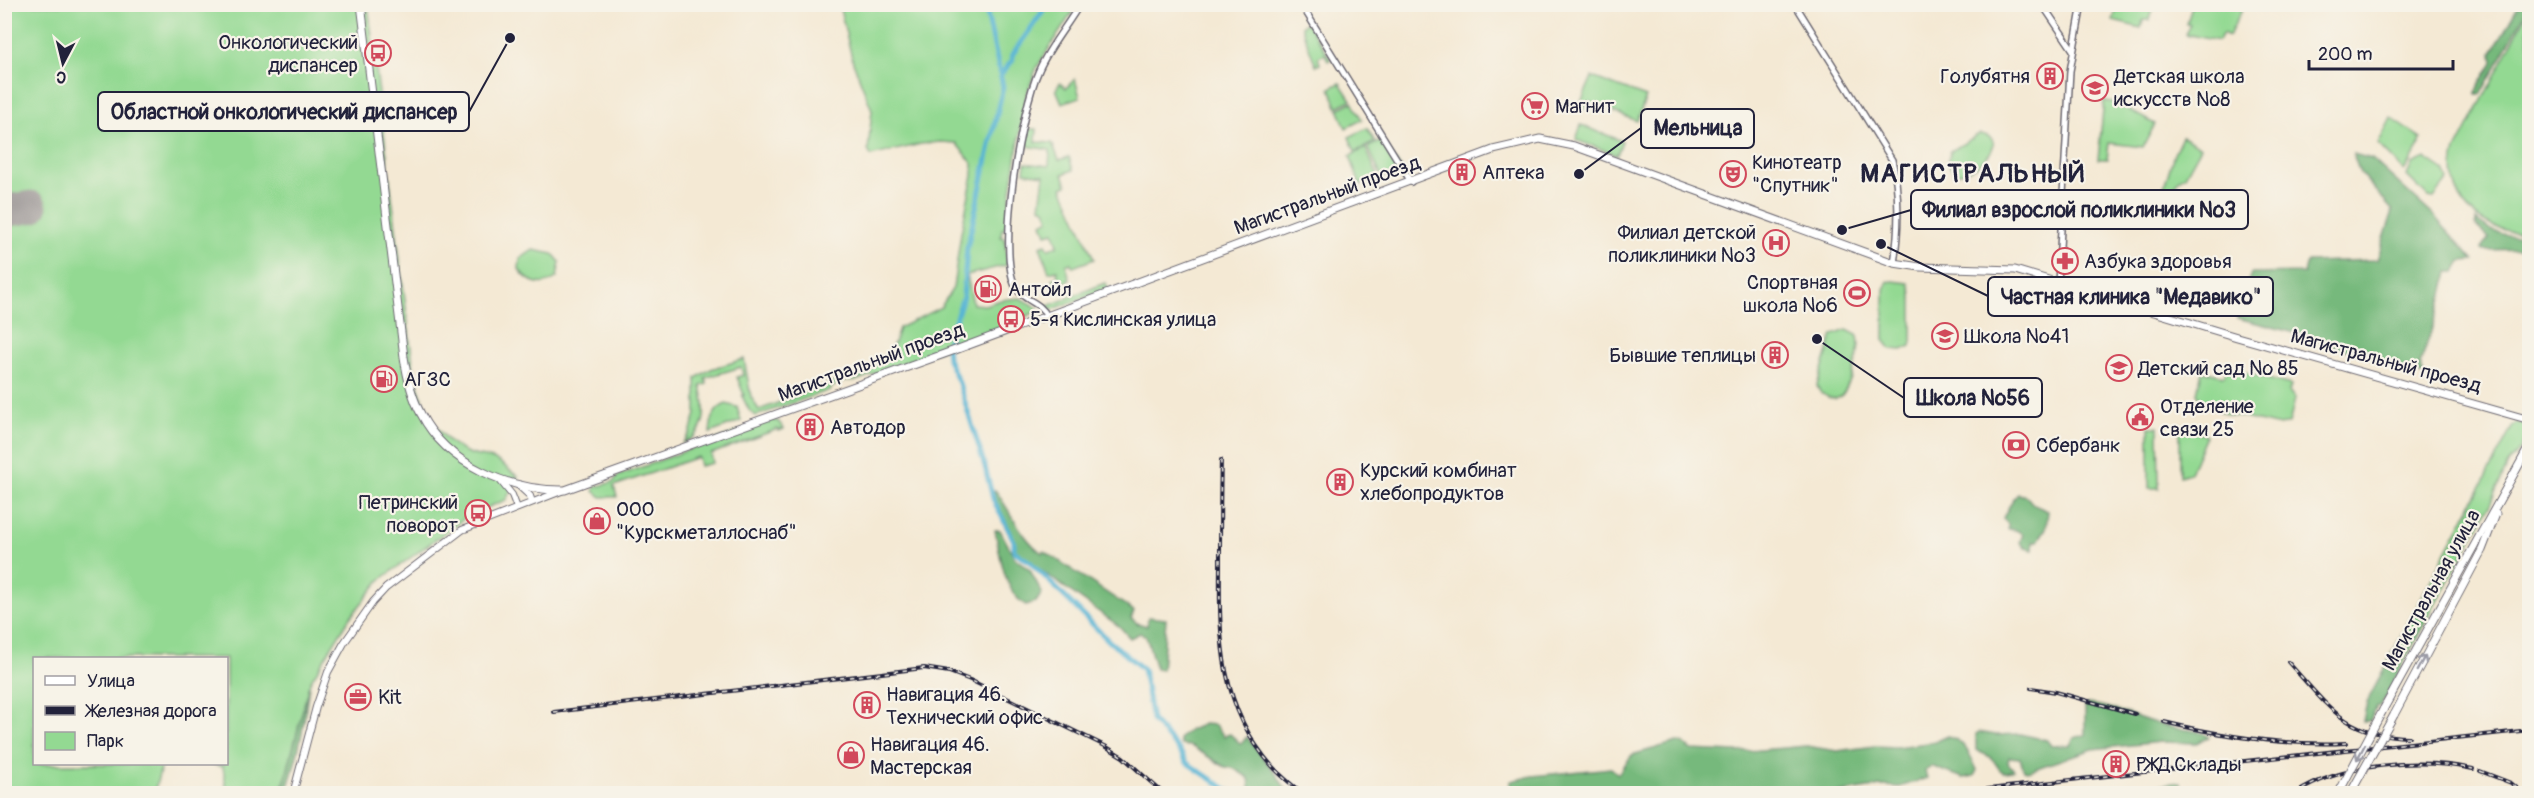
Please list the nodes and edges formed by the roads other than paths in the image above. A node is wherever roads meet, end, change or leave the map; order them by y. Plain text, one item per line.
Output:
1 (361, 4) edge
2 (1080, 4) edge
3 (1301, 4) edge
4 (1796, 4) edge
5 (2042, 4) edge
6 (2082, 4) edge
7 (2073, 50) junction
8 (1411, 182) junction
9 (1894, 263) junction
10 (2058, 283) junction
11 (1047, 316) junction
12 (2529, 420) edge
13 (2529, 445) edge
14 (498, 479) junction
15 (516, 483) junction
16 (2507, 486) junction
17 (565, 490) junction
18 (532, 502) junction
19 (517, 508) junction
20 (293, 794) edge
21 (2338, 794) edge
22 (2350, 794) edge

1 - 14 main road
2 - 11 street
3 - 8 street
4 - 9 street
5 - 7 street
6 - 7 street
7 - 10 street
8 - 9 main road, Магистральный проезд
8 - 11 main road, Магистральный проезд
9 - 10 main road, Магистральный проезд
10 - 12 main road, Магистральный проезд
11 - 17 main road, Магистральный проезд
13 - 16 main road, Магистральная улица
14 - 15 main road
14 - 19 main road
15 - 17 main road
15 - 18 main road
16 -> 21 main road, Магистральная улица, bridge
22 -> 16 main road, Магистральная улица, bridge
17 - 18 main road, Магистральный проезд
18 - 19 main road, Магистральный проезд
19 - 20 main road, Магистральный проезд

